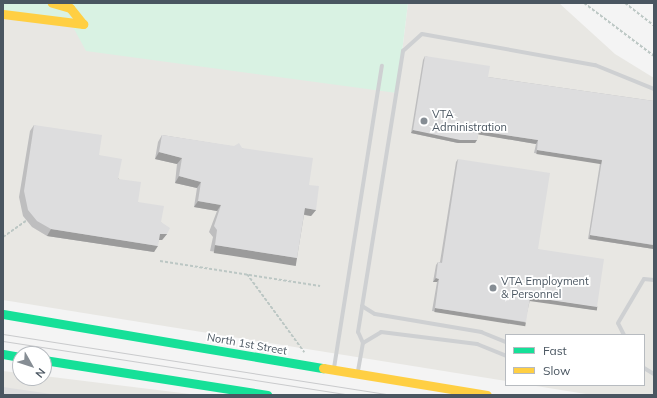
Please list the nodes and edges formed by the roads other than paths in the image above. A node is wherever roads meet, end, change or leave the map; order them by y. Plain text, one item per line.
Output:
1 (52, 3) edge
2 (3, 14) edge
3 (382, 66) dead end
4 (654, 89) edge
5 (654, 280) edge
6 (362, 306) junction
7 (3, 314) edge
8 (624, 334) edge
9 (505, 342) edge
10 (363, 343) junction
11 (505, 356) edge
12 (52, 361) edge
13 (645, 369) edge
14 (333, 371) junction
15 (654, 374) edge
16 (357, 375) junction
17 (267, 395) edge
18 (487, 395) edge

1 - 2 main road
3 - 14 lane
4 - 6 lane
5 - 8 lane
6 - 9 lane
6 - 10 lane
7 - 14 main road, North 1st Street
10 - 11 lane
10 - 16 lane
12 - 17 main road
13 - 15 lane
14 - 16 main road, North 1st Street
16 - 18 main road, North 1st Street

